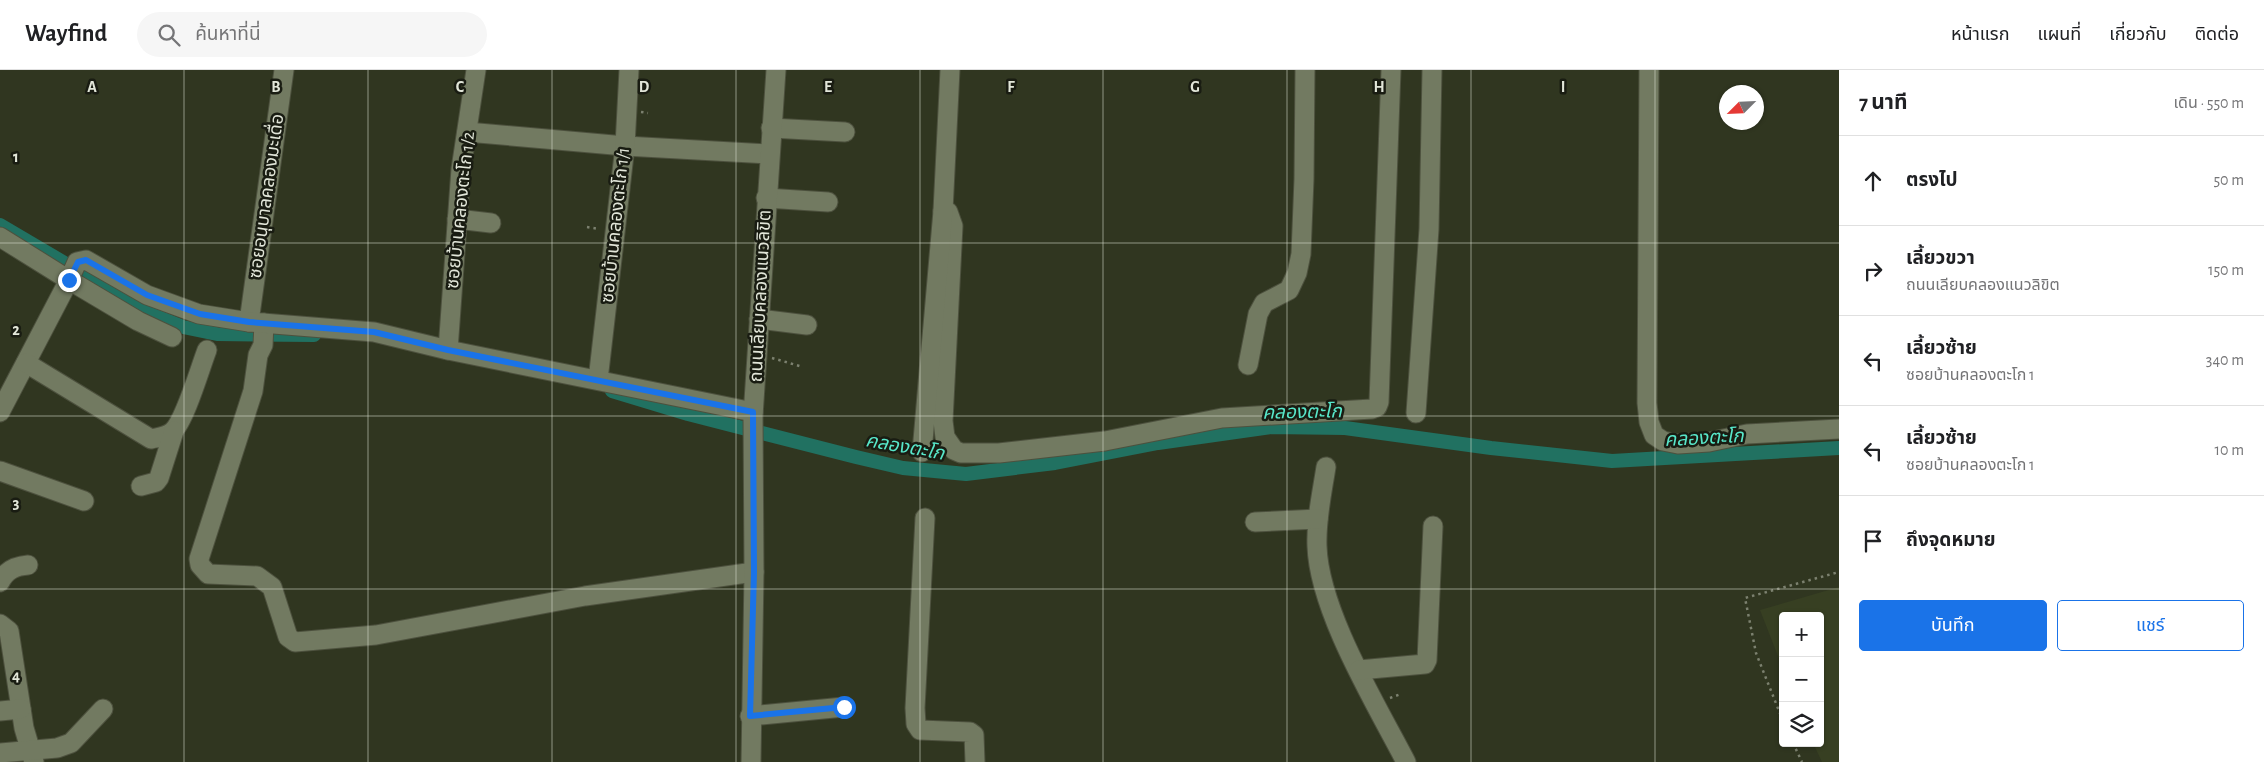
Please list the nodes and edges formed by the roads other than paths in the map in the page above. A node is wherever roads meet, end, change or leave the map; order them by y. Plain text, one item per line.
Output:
1 (284, 70) edge
2 (476, 70) edge
3 (629, 70) edge
4 (776, 70) edge
5 (950, 70) edge
6 (1305, 70) edge
7 (1391, 70) edge
8 (1432, 70) edge
9 (1650, 70) edge
10 (770, 128) junction
11 (467, 132) junction
12 (845, 132) dead end
13 (625, 146) junction
14 (768, 154) junction
15 (766, 198) junction
16 (828, 202) dead end
17 (943, 211) junction
18 (457, 219) junction
19 (491, 223) dead end
20 (0, 237) edge
21 (72, 273) junction
22 (759, 319) junction
23 (807, 326) dead end
24 (260, 330) junction
25 (172, 337) dead end
26 (207, 350) dead end
27 (448, 350) junction
28 (26, 363) junction
29 (1248, 365) dead end
30 (598, 380) junction
31 (0, 412) edge
32 (1416, 413) dead end
33 (753, 414) junction
34 (1839, 429) edge
35 (174, 430) junction
36 (922, 452) dead end
37 (1326, 467) dead end
38 (0, 471) edge
39 (141, 486) dead end
40 (84, 501) dead end
41 (925, 518) dead end
42 (1318, 518) junction
43 (1255, 522) dead end
44 (1433, 526) dead end
45 (28, 565) dead end
46 (754, 572) junction
47 (0, 582) edge
48 (0, 624) edge
49 (1359, 670) junction
50 (844, 707) dead end
51 (103, 708) dead end
52 (21, 709) junction
53 (0, 711) edge
54 (750, 716) junction
55 (0, 753) edge
56 (32, 756) edge
57 (751, 762) edge
58 (976, 762) edge
59 (1406, 762) edge

1 - 24 street, ซอยอนุบาลคลองมะเดื่อ
2 - 11 street, ซอยบ้านคลองตะโก 1/2
3 - 13 street, ซอยบ้านคลองตะโก 1/1
4 - 10 street, ถนนเลียบคลองแนวลิขิต
5 - 17 street
6 - 29 street
7 - 17 street
8 - 32 street
9 - 34 street
10 - 12 street
10 - 14 street, ถนนเลียบคลองแนวลิขิต
11 - 13 street
11 - 18 street, ซอยบ้านคลองตะโก 1/2
13 - 14 street
13 - 30 street, ซอยบ้านคลองตะโก 1/1
14 - 15 street, ถนนเลียบคลองแนวลิขิต
15 - 16 street
15 - 22 street, ถนนเลียบคลองแนวลิขิต
17 - 36 street
18 - 19 street
18 - 27 street, ซอยบ้านคลองตะโก 1/2
20 - 21 street
21 - 24 street
21 - 25 street
21 - 28 street
22 - 23 street
22 - 33 street, ถนนเลียบคลองแนวลิขิต
24 - 27 street
24 - 46 street, ซอยอนุบาลคลองมะเดื่อ
26 - 35 street
27 - 30 street
28 - 31 street
28 - 35 street
30 - 33 street
33 - 46 street, ถนนเลียบคลองแนวลิขิต
35 - 39 street
37 - 42 street
38 - 40 street
41 - 58 street
42 - 43 street
42 - 49 street
44 - 49 street
45 - 47 street
46 - 54 street, ถนนเลียบคลองแนวลิขิต
48 - 52 street
49 - 59 street
50 - 54 street
51 - 56 street
52 - 53 street
52 - 56 street
54 - 57 street, ถนนเลียบคลองแนวลิขิต
55 - 56 street

